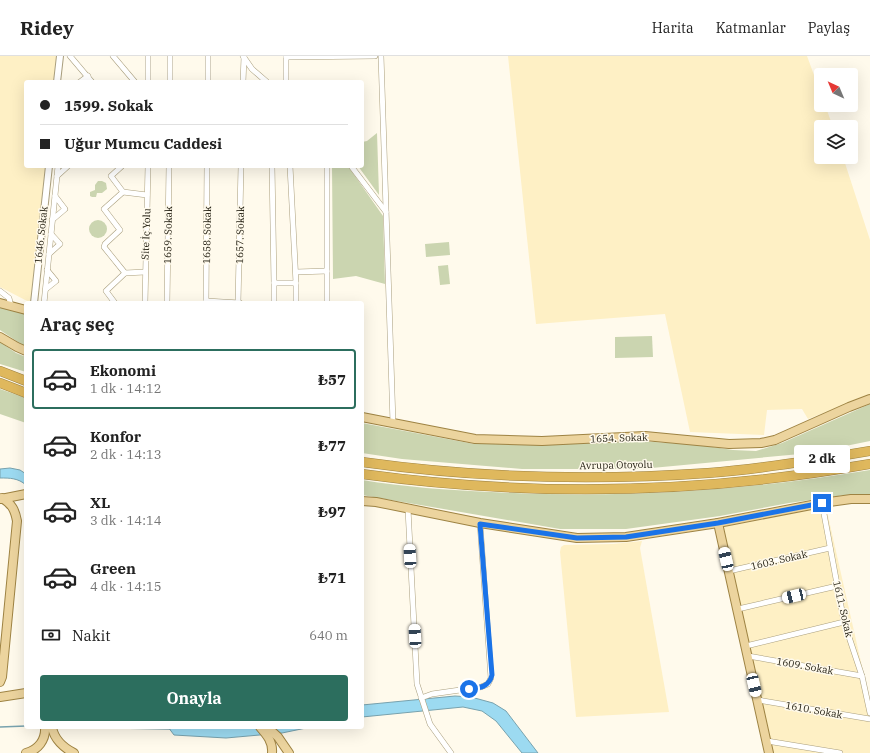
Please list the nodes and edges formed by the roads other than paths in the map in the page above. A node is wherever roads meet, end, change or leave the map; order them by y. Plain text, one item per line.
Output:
1 (60, 56) edge
2 (70, 56) edge
3 (113, 56) edge
4 (148, 56) edge
5 (170, 56) edge
6 (208, 56) edge
7 (375, 56) edge
8 (381, 56) edge
9 (243, 57) edge
10 (286, 57) edge
11 (88, 76) junction
12 (58, 80) edge
13 (83, 80) edge
14 (91, 80) edge
15 (133, 80) edge
16 (148, 80) edge
17 (170, 80) edge
18 (208, 80) edge
19 (243, 80) edge
20 (265, 80) edge
21 (286, 80) edge
22 (49, 168) edge
23 (58, 168) edge
24 (66, 168) edge
25 (120, 168) edge
26 (148, 168) edge
27 (169, 168) edge
28 (207, 168) edge
29 (241, 168) edge
30 (272, 168) edge
31 (290, 168) edge
32 (327, 168) edge
33 (353, 168) edge
34 (57, 176) junction
35 (123, 192) junction
36 (147, 195) junction
37 (55, 196) junction
38 (386, 212) junction
39 (52, 220) junction
40 (51, 234) junction
41 (49, 254) junction
42 (48, 270) junction
43 (327, 271) junction
44 (145, 272) junction
45 (296, 272) junction
46 (125, 273) junction
47 (274, 283) junction
48 (296, 283) junction
49 (46, 289) junction
50 (0, 291) edge
51 (34, 301) edge
52 (44, 301) edge
53 (114, 301) edge
54 (144, 301) edge
55 (167, 301) edge
56 (206, 301) edge
57 (239, 301) edge
58 (274, 301) edge
59 (296, 301) edge
60 (327, 301) edge
61 (0, 303) edge
62 (10, 306) junction
63 (24, 310) edge
64 (0, 337) edge
65 (24, 350) edge
66 (0, 371) edge
67 (24, 380) edge
68 (0, 383) edge
69 (24, 392) edge
70 (870, 399) edge
71 (364, 417) edge
72 (393, 423) junction
73 (870, 451) edge
74 (364, 462) edge
75 (870, 464) edge
76 (364, 474) edge
77 (24, 494) edge
78 (1, 498) edge
79 (870, 499) edge
80 (364, 501) edge
81 (822, 503) junction
82 (408, 508) junction
83 (718, 523) junction
84 (480, 524) junction
85 (830, 548) junction
86 (729, 571) junction
87 (837, 586) junction
88 (738, 609) junction
89 (844, 622) junction
90 (746, 646) junction
91 (748, 656) junction
92 (862, 676) junction
93 (0, 682) edge
94 (24, 693) edge
95 (10, 696) junction
96 (0, 697) edge
97 (421, 698) junction
98 (24, 700) edge
99 (758, 700) junction
100 (870, 713) edge
101 (870, 719) edge
102 (45, 729) edge
103 (53, 729) edge
104 (262, 729) edge
105 (269, 729) edge
106 (767, 741) junction
107 (26, 753) edge
108 (74, 753) edge
109 (272, 753) edge
110 (289, 753) edge
111 (452, 753) edge
112 (769, 753) edge
113 (840, 753) edge

1 - 12 street
2 - 11 street
3 - 15 street
4 - 16 street
5 - 17 street
6 - 18 street
7 - 10 street
8 - 38 street
9 - 19 street
9 - 20 street
10 - 21 street
11 - 13 street
11 - 14 street
22 - 51 street, 1646. Sokak
23 - 34 street
24 - 34 street
25 - 35 street
26 - 36 street, Site İç Yolu
27 - 55 street, 1659. Sokak
28 - 56 street, 1658. Sokak
29 - 57 street, 1657. Sokak
30 - 47 street
31 - 45 street
32 - 43 street
33 - 38 street
34 - 37 street
35 - 36 street, Site İç Yolu
35 - 46 street
36 - 44 street, Site İç Yolu
37 - 39 street
37 - 39 street
38 - 72 street
39 - 40 street
40 - 41 street
40 - 41 street
41 - 42 street
42 - 49 street
42 - 49 street
43 - 45 street
43 - 60 street
44 - 46 street, Site İç Yolu
44 - 54 street, Site İç Yolu
45 - 48 street
46 - 53 street
47 - 48 street
47 - 58 street
48 - 59 street
49 - 52 street
50 - 62 street
61 - 62 main road
62 - 63 main road
64 - 65 main road
66 - 67 highway
68 - 69 highway
70 - 72 main road, 1654. Sokak
71 - 72 main road, 1654. Sokak
73 - 74 highway, Avrupa Otoyolu
75 - 76 highway
77 - 78 main road
78 - 93 main road
79 - 81 main road
80 - 82 main road
81 - 83 main road
81 - 85 street, 1611. Sokak
82 - 84 main road
82 - 97 street
83 - 84 main road
83 - 86 main road
84 - 97 street
85 - 86 street, 1603. Sokak
85 - 87 street, 1611. Sokak
86 - 88 main road
87 - 88 street
87 - 89 street, 1611. Sokak
88 - 90 main road
89 - 90 street
89 - 92 street, 1611. Sokak
90 - 91 main road
91 - 92 street, 1609. Sokak
91 - 99 main road
92 - 100 street, 1611. Sokak
94 - 95 main road
95 - 96 main road
95 - 98 main road
97 - 111 street
99 - 101 street, 1610. Sokak
99 - 106 main road
102 - 107 main road
103 - 108 main road
104 - 109 main road
105 - 110 main road
106 - 112 main road
106 - 113 street

